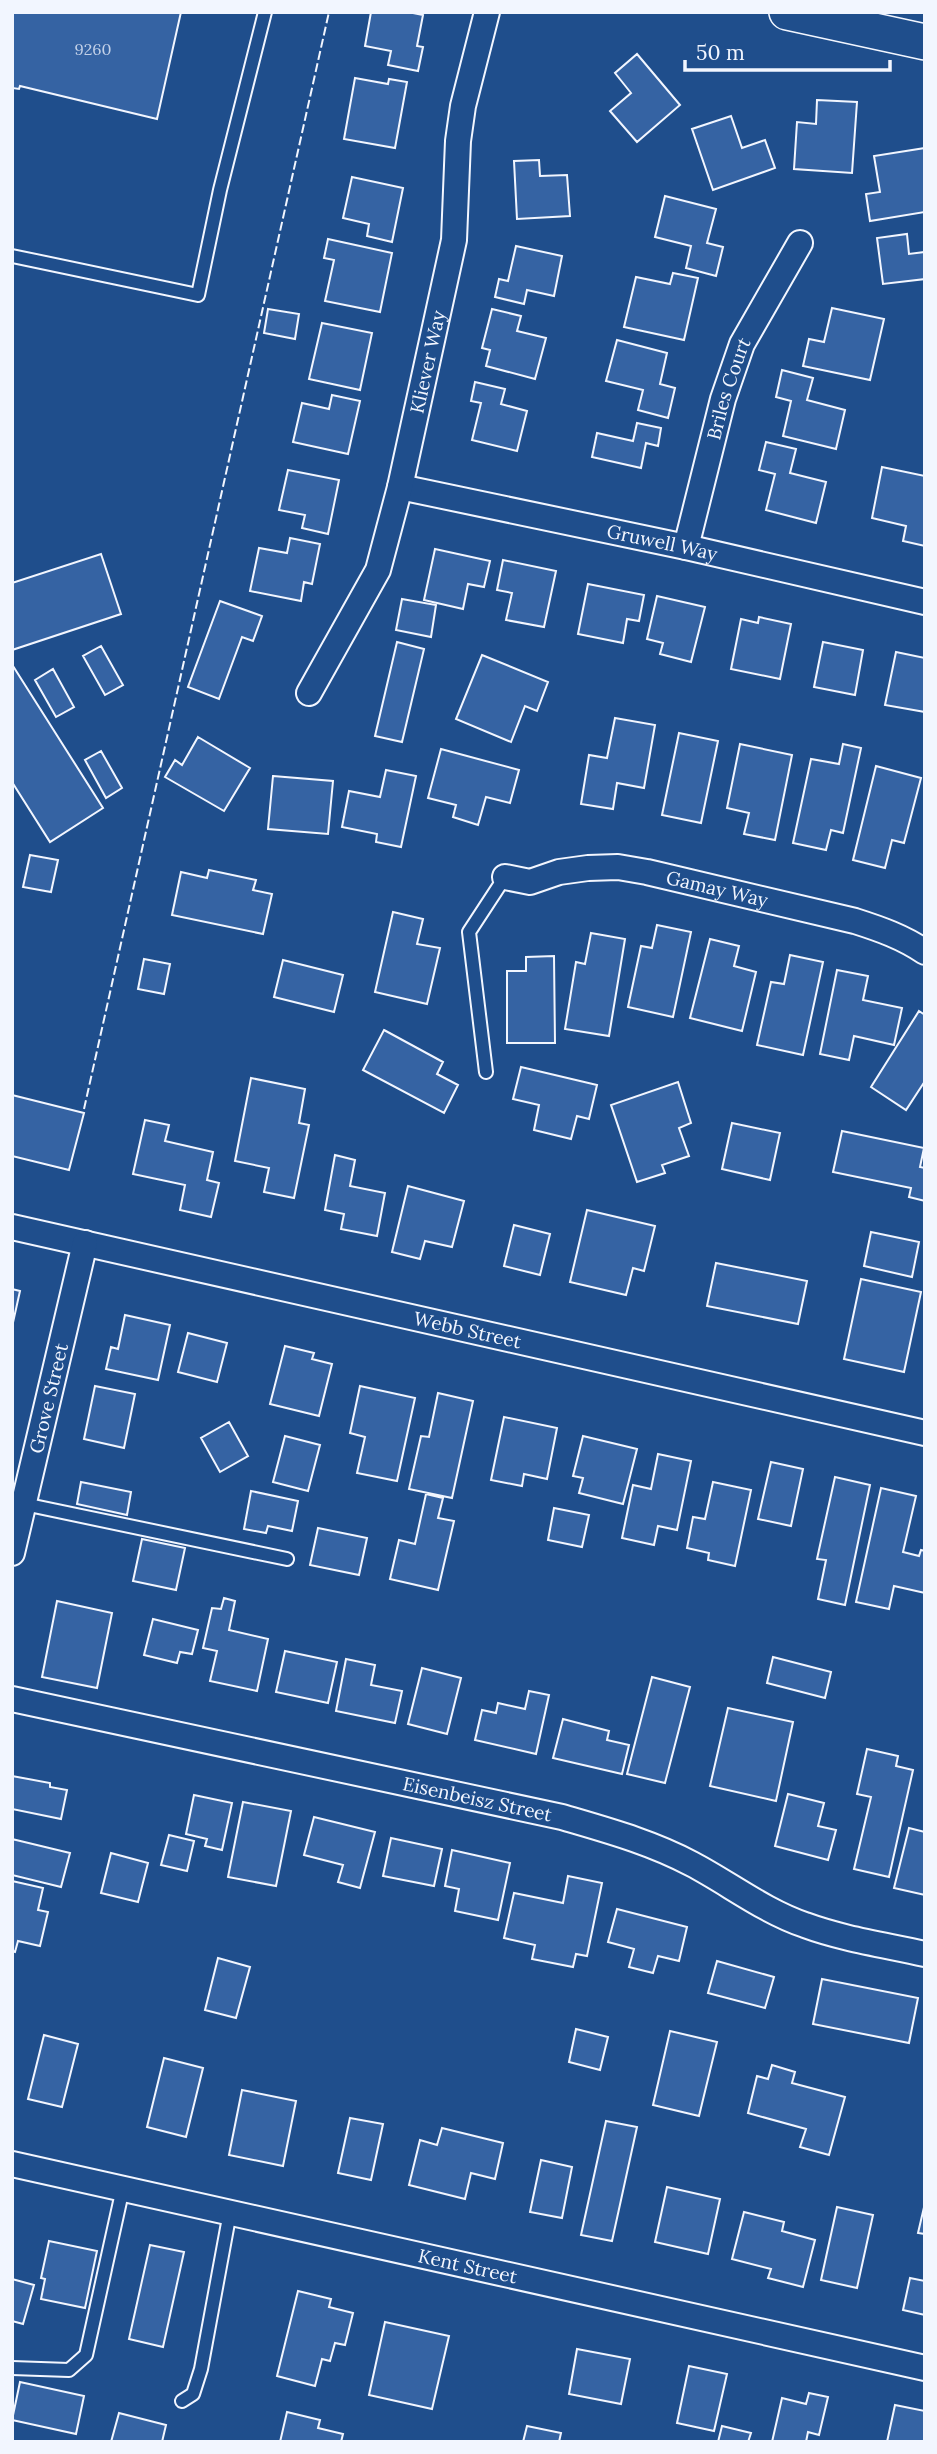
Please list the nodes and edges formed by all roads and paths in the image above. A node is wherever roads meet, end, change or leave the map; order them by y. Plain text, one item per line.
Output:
1 (265, 12) edge
2 (487, 12) edge
3 (787, 12) edge
4 (925, 42) edge
5 (800, 243) dead end
6 (12, 256) edge
7 (400, 487) junction
8 (686, 547) junction
9 (925, 601) edge
10 (309, 693) dead end
11 (505, 877) joint
12 (925, 952) edge
13 (486, 1072) dead end
14 (12, 1227) edge
15 (85, 1243) junction
16 (925, 1433) edge
17 (24, 1504) junction
18 (12, 1553) edge
19 (287, 1559) dead end
20 (12, 1699) edge
21 (925, 1954) edge
22 (12, 2164) edge
23 (122, 2188) junction
24 (230, 2212) junction
25 (12, 2368) edge
26 (925, 2368) edge
27 (182, 2401) dead end

1 - 6 lane
2 - 7 street, Kliever Way
3 - 4 main road
5 - 8 street, Briles Court
7 - 8 street, Gruwell Way
7 - 10 street, Kliever Way
8 - 9 street, Gruwell Way
11 - 12 street, Gamay Way
11 - 13 lane
14 - 15 street, Webb Street
15 - 16 street, Webb Street
15 - 17 street, Grove Street
17 - 18 street, Grove Street
17 - 19 lane
20 - 21 street, Eisenbeisz Street
22 - 23 street, Kent Street
23 - 24 street, Kent Street
23 - 25 lane
24 - 26 street, Kent Street
24 - 27 lane

